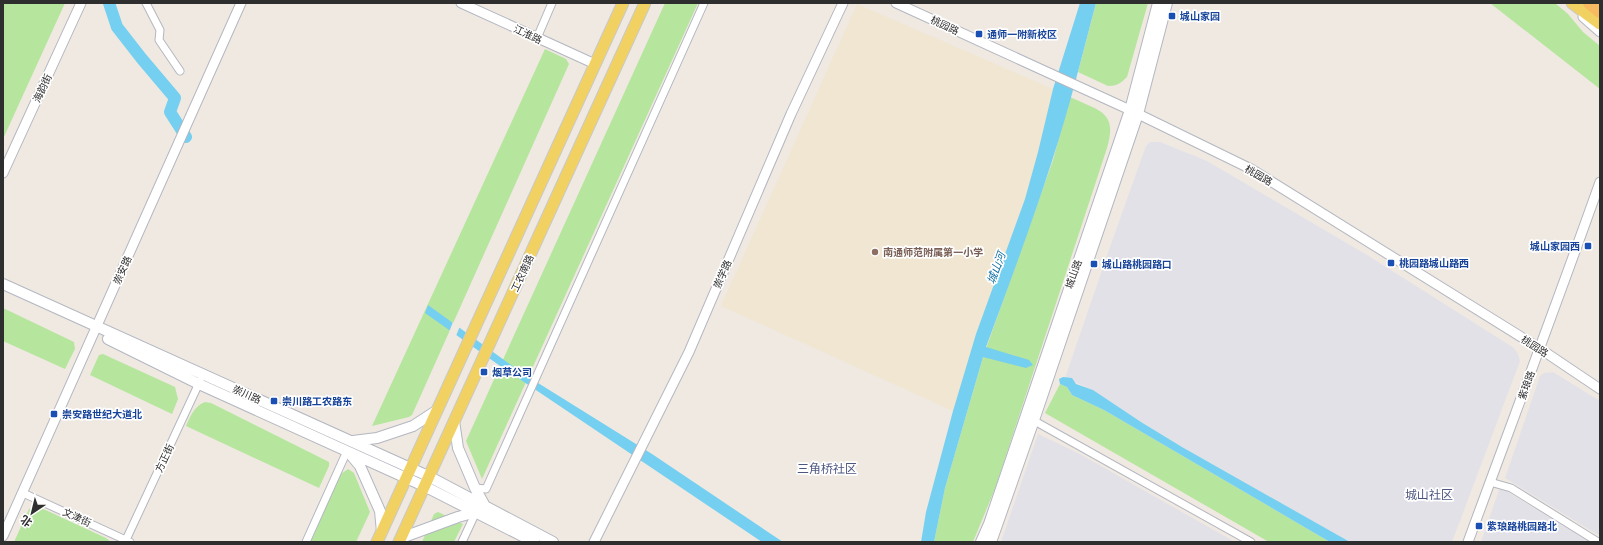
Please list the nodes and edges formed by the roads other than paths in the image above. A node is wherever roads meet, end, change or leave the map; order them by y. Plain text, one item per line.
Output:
1 (81, 3) edge
2 (146, 3) edge
3 (241, 3) edge
4 (461, 3) edge
5 (552, 3) edge
6 (623, 3) edge
7 (645, 3) edge
8 (704, 3) edge
9 (844, 3) edge
10 (896, 3) edge
11 (1158, 3) edge
12 (1167, 3) edge
13 (1571, 3) edge
14 (1589, 3) edge
15 (1595, 3) edge
16 (1600, 7) edge
17 (1600, 12) edge
18 (1600, 24) edge
19 (1600, 32) edge
20 (537, 38) junction
21 (595, 64) junction
22 (180, 71) dead end
23 (1134, 112) junction
24 (3, 172) edge
25 (1600, 182) edge
26 (3, 284) edge
27 (3, 290) edge
28 (96, 330) junction
29 (1539, 348) junction
30 (201, 379) junction
31 (1600, 389) edge
32 (436, 411) junction
33 (1029, 418) junction
34 (454, 421) junction
35 (352, 441) junction
36 (347, 450) junction
37 (409, 473) junction
38 (426, 481) junction
39 (1490, 482) junction
40 (475, 488) junction
41 (23, 493) junction
42 (486, 508) junction
43 (476, 512) junction
44 (3, 536) edge
45 (380, 537) edge
46 (400, 540) edge
47 (128, 541) edge
48 (306, 542) edge
49 (462, 542) edge
50 (534, 542) edge
51 (553, 542) edge
52 (594, 542) edge
53 (981, 542) edge
54 (991, 542) edge
55 (1251, 542) edge
56 (1468, 542) edge
57 (1598, 542) edge

1 - 24 street, 海韵街
2 - 22 street
3 - 28 street, 崇安路
4 - 20 street, 江淮路
5 - 20 street
6 - 21 main road, 工农南路
7 - 34 main road, 工农南路
8 - 40 street
9 - 52 street, 崇学路
10 - 23 street, 桃园路
11 - 23 main road, 城山路
12 - 23 main road, 城山路
13 - 18 main road
13 - 19 street
14 - 17 highway
15 - 16 highway
20 - 21 street, 江淮路
21 - 32 main road, 工农南路
23 - 29 street, 桃园路
23 - 33 main road, 城山路
25 - 29 street, 紫琅路
26 - 28 main road, 崇川路
27 - 28 main road, 崇川路
28 - 30 main road, 崇川路
28 - 41 street, 崇安路
29 - 31 street, 桃园路
29 - 39 street, 紫琅路
30 - 35 main road, 崇川路
30 - 36 main road, 崇川路
30 - 47 street, 方正街
32 - 35 main road
32 - 37 main road, 工农南路
33 - 53 main road, 城山路
33 - 54 main road, 城山路
33 - 55 street
34 - 38 main road, 工农南路
34 - 40 main road
35 - 37 main road, 崇川路
36 - 37 main road, 崇川路
36 - 45 main road
36 - 48 street
37 - 38 main road, 崇川路
37 - 45 main road, 工农南路
38 - 42 main road, 崇川路
38 - 43 main road, 崇川路
38 - 46 main road, 工农南路
39 - 56 street, 紫琅路
39 - 57 street
40 - 42 main road
41 - 44 street, 崇安路
41 - 47 street, 文津街
42 - 51 main road, 崇川路
43 - 46 main road
43 - 49 street
43 - 50 main road, 崇川路

